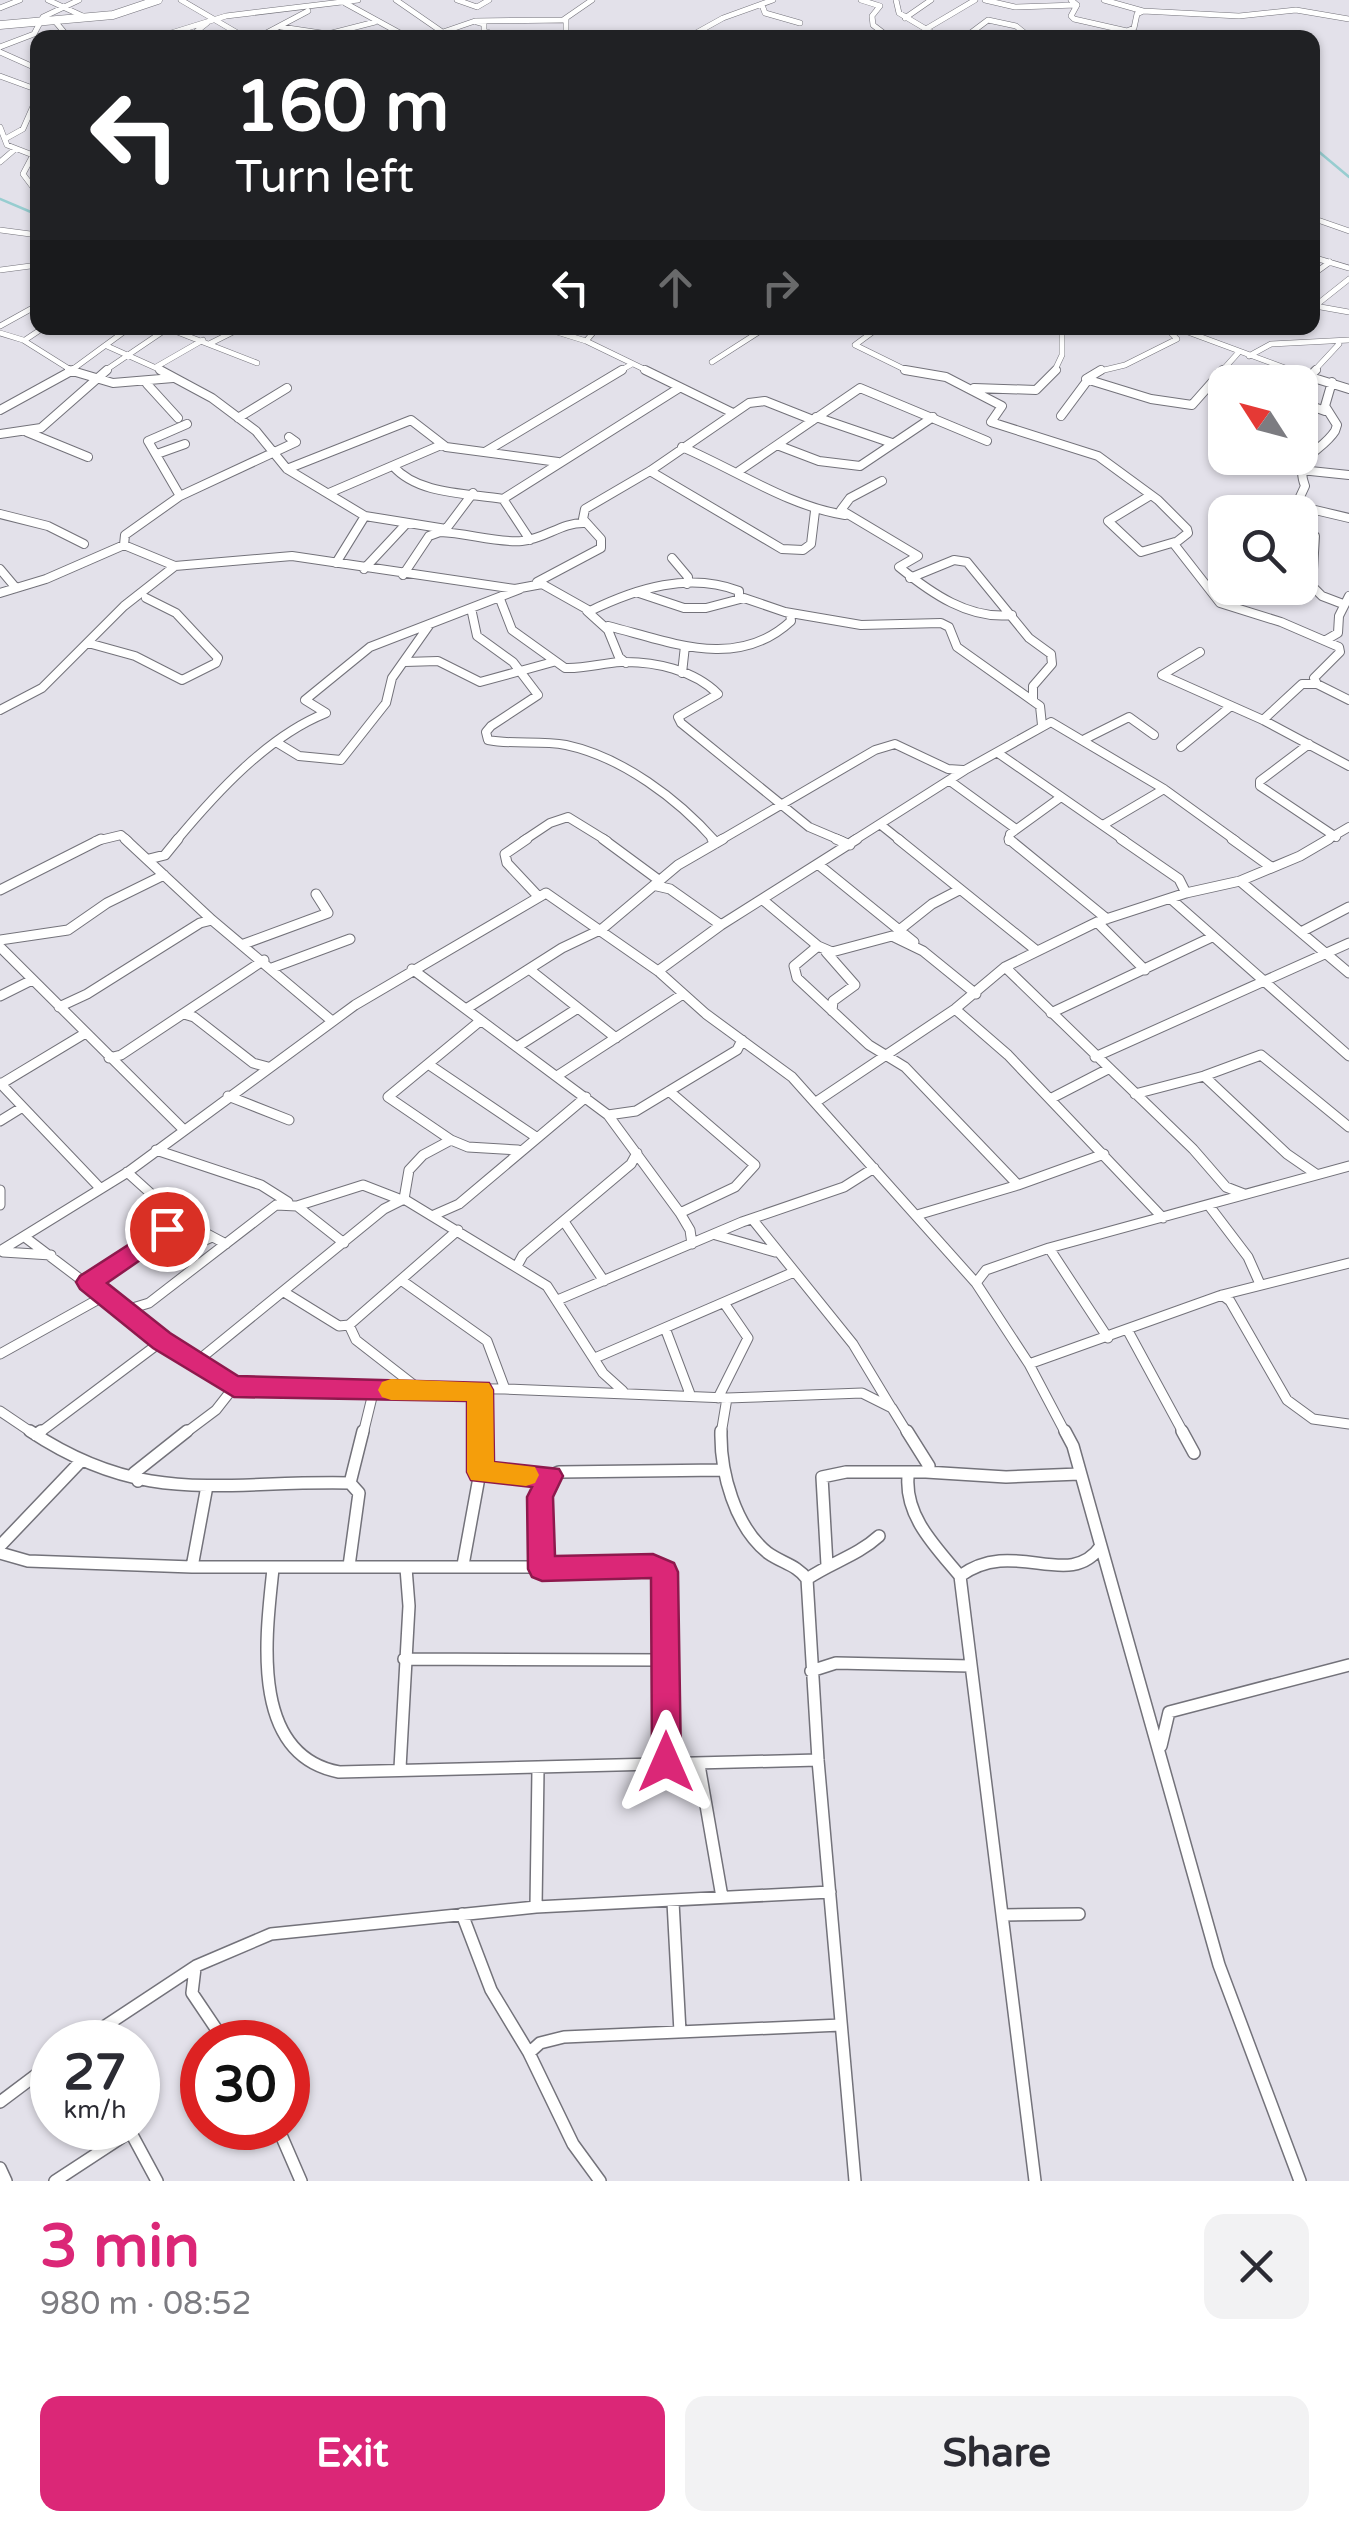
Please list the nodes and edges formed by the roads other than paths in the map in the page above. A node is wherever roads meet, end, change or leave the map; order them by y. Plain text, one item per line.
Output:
1 (20, 0) edge
2 (48, 0) edge
3 (80, 0) edge
4 (158, 0) edge
5 (181, 0) edge
6 (358, 0) edge
7 (396, 0) edge
8 (457, 0) edge
9 (489, 0) edge
10 (592, 0) edge
11 (773, 0) edge
12 (861, 0) edge
13 (896, 0) edge
14 (931, 0) edge
15 (975, 0) edge
16 (985, 0) edge
17 (1109, 0) edge
18 (1074, 3) edge
19 (345, 4) junction
20 (1002, 5) junction
21 (64, 6) junction
22 (0, 8) edge
23 (1141, 8) junction
24 (312, 9) junction
25 (764, 9) junction
26 (261, 11) junction
27 (87, 18) junction
28 (212, 18) junction
29 (905, 18) junction
30 (566, 19) junction
31 (1349, 19) edge
32 (54, 20) junction
33 (988, 20) junction
34 (40, 21) junction
35 (475, 21) junction
36 (374, 22) junction
37 (800, 22) dead end
38 (0, 25) edge
39 (281, 27) junction
40 (36, 30) edge
41 (62, 30) edge
42 (178, 30) edge
43 (198, 30) edge
44 (232, 30) edge
45 (273, 30) joint
46 (297, 30) edge
47 (351, 30) edge
48 (391, 30) edge
49 (440, 30) edge
50 (449, 30) edge
51 (484, 30) edge
52 (566, 30) edge
53 (704, 30) edge
54 (876, 30) edge
55 (925, 30) joint
56 (975, 30) edge
57 (1021, 30) edge
58 (30, 36) edge
59 (0, 49) edge
60 (30, 64) edge
61 (0, 76) edge
62 (30, 89) edge
63 (30, 114) edge
64 (0, 127) edge
65 (4, 142) edge
66 (14, 150) junction
67 (30, 155) edge
68 (0, 162) edge
69 (1320, 221) edge
70 (30, 228) edge
71 (0, 230) edge
72 (1349, 231) edge
73 (22, 233) junction
74 (30, 234) edge
75 (1320, 259) edge
76 (1330, 262) junction
77 (30, 265) edge
78 (1349, 268) edge
79 (1320, 269) edge
80 (0, 270) edge
81 (1349, 280) edge
82 (1320, 302) edge
83 (1320, 307) edge
84 (30, 310) edge
85 (1349, 312) edge
86 (0, 330) edge
87 (32, 335) edge
88 (120, 335) edge
89 (158, 335) edge
90 (188, 335) edge
91 (224, 335) edge
92 (567, 335) edge
93 (591, 335) edge
94 (754, 335) edge
95 (869, 335) edge
96 (1064, 335) edge
97 (1173, 335) edge
98 (1195, 335) edge
99 (25, 340) junction
100 (1349, 340) edge
101 (586, 341) junction
102 (207, 342) junction
103 (107, 346) junction
104 (131, 354) junction
105 (1242, 355) junction
106 (257, 362) dead end
107 (712, 362) dead end
108 (632, 364) junction
109 (1229, 365) edge
110 (1277, 365) edge
111 (1318, 366) edge
112 (156, 367) junction
113 (72, 372) junction
114 (1318, 377) edge
115 (174, 378) junction
116 (92, 380) junction
117 (1087, 381) junction
118 (1332, 382) junction
119 (147, 384) junction
120 (1208, 386) edge
121 (287, 388) dead end
122 (679, 388) junction
123 (973, 389) junction
124 (1349, 389) edge
125 (1318, 408) edge
126 (0, 410) edge
127 (1325, 411) junction
128 (733, 413) junction
129 (933, 416) junction
130 (1061, 416) dead end
131 (178, 418) dead end
132 (238, 418) junction
133 (815, 419) junction
134 (187, 424) dead end
135 (0, 434) edge
136 (31, 434) junction
137 (289, 437) dead end
138 (987, 441) dead end
139 (892, 443) junction
140 (185, 444) dead end
141 (442, 445) junction
142 (777, 446) junction
143 (1318, 446) edge
144 (682, 447) junction
145 (482, 453) junction
146 (157, 454) junction
147 (272, 454) junction
148 (88, 457) dead end
149 (560, 462) junction
150 (393, 466) junction
151 (287, 469) junction
152 (650, 470) junction
153 (740, 471) junction
154 (1318, 472) edge
155 (1349, 475) edge
156 (882, 481) dead end
157 (329, 492) junction
158 (473, 493) junction
159 (1151, 495) junction
160 (180, 496) junction
161 (502, 499) junction
162 (585, 509) junction
163 (815, 512) junction
164 (1318, 513) edge
165 (0, 514) edge
166 (844, 515) junction
167 (365, 516) junction
168 (1349, 518) edge
169 (569, 522) junction
170 (410, 524) junction
171 (585, 524) junction
172 (430, 536) junction
173 (530, 540) junction
174 (1176, 542) junction
175 (84, 544) dead end
176 (124, 545) junction
177 (672, 558) dead end
178 (336, 563) junction
179 (175, 566) junction
180 (0, 569) edge
181 (364, 569) junction
182 (403, 575) junction
183 (910, 578) junction
184 (687, 584) junction
185 (532, 585) junction
186 (16, 588) junction
187 (522, 588) junction
188 (636, 592) junction
189 (1318, 592) edge
190 (0, 593) edge
191 (146, 598) dead end
192 (739, 598) junction
193 (500, 599) junction
194 (1346, 600) edge
195 (471, 608) junction
196 (586, 611) junction
197 (790, 612) junction
198 (1012, 615) junction
199 (1338, 616) junction
200 (1349, 619) edge
201 (430, 624) junction
202 (608, 626) junction
203 (1326, 640) junction
204 (88, 643) junction
205 (685, 646) junction
206 (1200, 652) dead end
207 (544, 658) junction
208 (405, 662) junction
209 (626, 662) junction
210 (520, 670) junction
211 (682, 674) junction
212 (1317, 684) junction
213 (1033, 699) junction
214 (1349, 700) edge
215 (1232, 706) junction
216 (0, 710) edge
217 (1262, 720) junction
218 (1042, 725) junction
219 (1154, 736) dead end
220 (1085, 739) junction
221 (276, 742) junction
222 (1309, 744) junction
223 (1181, 747) dead end
224 (998, 753) junction
225 (1349, 766) edge
226 (950, 776) junction
227 (1164, 789) junction
228 (1061, 797) junction
229 (782, 806) junction
230 (881, 825) junction
231 (1103, 825) junction
232 (1349, 828) edge
233 (1016, 829) junction
234 (1336, 836) junction
235 (716, 843) junction
236 (850, 845) junction
237 (148, 860) junction
238 (819, 864) junction
239 (1271, 867) junction
240 (164, 875) junction
241 (1240, 881) junction
242 (659, 883) junction
243 (0, 890) edge
244 (960, 890) junction
245 (316, 894) dead end
246 (537, 894) junction
247 (1186, 894) junction
248 (1171, 898) junction
249 (764, 900) junction
250 (1349, 907) edge
251 (212, 920) junction
252 (1102, 921) junction
253 (721, 925) junction
254 (602, 929) junction
255 (1300, 932) junction
256 (896, 933) junction
257 (1212, 937) junction
258 (350, 939) dead end
259 (0, 943) edge
260 (244, 944) junction
261 (1349, 944) edge
262 (821, 948) junction
263 (1038, 952) junction
264 (1328, 955) junction
265 (264, 960) junction
266 (1005, 967) junction
267 (272, 968) junction
268 (412, 969) junction
269 (529, 969) junction
270 (1146, 970) junction
271 (658, 971) junction
272 (1349, 973) edge
273 (32, 980) junction
274 (1266, 982) junction
275 (683, 994) junction
276 (976, 994) junction
277 (0, 996) edge
278 (59, 1007) junction
279 (578, 1008) junction
280 (955, 1009) junction
281 (466, 1010) junction
282 (832, 1011) junction
283 (1051, 1013) junction
284 (184, 1014) junction
285 (332, 1021) junction
286 (480, 1022) junction
287 (84, 1034) junction
288 (616, 1038) junction
289 (742, 1040) junction
290 (516, 1047) junction
291 (737, 1050) junction
292 (756, 1050) junction
293 (886, 1053) junction
294 (1349, 1056) edge
295 (1096, 1057) junction
296 (109, 1058) junction
297 (428, 1064) junction
298 (268, 1067) junction
299 (1108, 1069) junction
300 (556, 1076) junction
301 (1204, 1076) junction
302 (0, 1083) edge
303 (670, 1092) junction
304 (1134, 1094) junction
305 (228, 1096) junction
306 (586, 1097) junction
307 (1050, 1099) junction
308 (816, 1102) junction
309 (20, 1108) junction
310 (608, 1115) junction
311 (288, 1120) dead end
312 (0, 1121) edge
313 (1349, 1127) edge
314 (182, 1128) junction
315 (536, 1137) junction
316 (451, 1140) junction
317 (156, 1150) junction
318 (519, 1150) junction
319 (1104, 1154) junction
320 (634, 1158) junction
321 (1349, 1166) edge
322 (874, 1168) junction
323 (127, 1172) junction
324 (1316, 1174) junction
325 (1018, 1185) junction
326 (100, 1188) junction
327 (0, 1190) edge
328 (1249, 1195) junction
329 (402, 1199) junction
330 (278, 1200) junction
331 (0, 1204) edge
332 (294, 1205) junction
333 (1210, 1207) junction
334 (680, 1213) junction
335 (434, 1215) junction
336 (918, 1215) junction
337 (1163, 1218) junction
338 (179, 1219) junction
339 (753, 1220) junction
340 (565, 1223) junction
341 (458, 1230) junction
342 (690, 1230) junction
343 (711, 1237) junction
344 (26, 1238) junction
345 (210, 1238) junction
346 (344, 1243) junction
347 (226, 1244) junction
348 (692, 1244) junction
349 (142, 1247) junction
350 (1050, 1248) junction
351 (0, 1252) edge
352 (778, 1253) junction
353 (50, 1255) junction
354 (1349, 1264) edge
355 (517, 1266) junction
356 (961, 1268) junction
357 (986, 1270) junction
358 (794, 1272) junction
359 (401, 1280) junction
360 (604, 1281) junction
361 (88, 1282) junction
362 (976, 1283) junction
363 (1260, 1284) junction
364 (284, 1292) junction
365 (106, 1295) junction
366 (1222, 1295) junction
367 (560, 1299) junction
368 (724, 1303) junction
369 (126, 1310) junction
370 (350, 1325) junction
371 (665, 1328) junction
372 (1128, 1331) junction
373 (1108, 1338) junction
374 (162, 1340) junction
375 (0, 1354) edge
376 (595, 1358) junction
377 (196, 1363) junction
378 (1030, 1364) junction
379 (605, 1378) junction
380 (875, 1381) junction
381 (234, 1386) junction
382 (505, 1389) junction
383 (374, 1390) junction
384 (421, 1390) junction
385 (480, 1390) junction
386 (628, 1393) junction
387 (862, 1393) junction
388 (591, 1394) junction
389 (690, 1394) junction
390 (723, 1398) junction
391 (892, 1408) junction
392 (0, 1411) edge
393 (1349, 1424) edge
394 (36, 1434) junction
395 (1194, 1452) dead end
396 (81, 1461) junction
397 (721, 1470) junction
398 (480, 1472) junction
399 (926, 1472) junction
400 (1079, 1474) junction
401 (550, 1476) junction
402 (908, 1476) junction
403 (138, 1481) junction
404 (350, 1483) junction
405 (207, 1486) junction
406 (879, 1536) dead end
407 (1101, 1546) junction
408 (0, 1550) edge
409 (463, 1565) junction
410 (826, 1565) junction
411 (349, 1566) junction
412 (192, 1567) junction
413 (406, 1568) junction
414 (274, 1569) junction
415 (542, 1569) junction
416 (960, 1576) junction
417 (807, 1579) junction
418 (404, 1659) junction
419 (666, 1660) junction
420 (1349, 1665) edge
421 (970, 1666) junction
422 (811, 1671) junction
423 (1160, 1754) junction
424 (818, 1760) junction
425 (666, 1762) junction
426 (699, 1765) junction
427 (400, 1768) junction
428 (538, 1770) junction
429 (830, 1892) junction
430 (722, 1896) junction
431 (673, 1902) junction
432 (536, 1907) junction
433 (462, 1914) junction
434 (1079, 1914) dead end
435 (1002, 1915) junction
436 (195, 1968) junction
437 (119, 2020) edge
438 (210, 2020) edge
439 (841, 2025) junction
440 (680, 2032) junction
441 (529, 2053) junction
442 (30, 2080) edge
443 (0, 2102) edge
444 (100, 2150) edge
445 (140, 2150) edge
446 (288, 2150) edge
447 (0, 2168) edge
448 (6, 2181) edge
449 (54, 2181) edge
450 (157, 2181) edge
451 (301, 2181) edge
452 (600, 2181) edge
453 (854, 2181) edge
454 (1035, 2181) edge
455 (1300, 2181) edge

1 - 22 street
2 - 21 street
3 - 21 street
4 - 27 main road
5 - 28 street
6 - 19 street
7 - 49 street
8 - 9 street
10 - 30 street
11 - 25 street
12 - 54 street
13 - 29 street
14 - 29 street
15 - 55 street
16 - 20 street
17 - 23 street
18 - 20 street
18 - 23 street
19 - 24 street
19 - 36 street
20 - 33 street
21 - 27 street
21 - 34 street
23 - 31 street
24 - 26 street
24 - 39 street
25 - 37 street
25 - 53 street
26 - 28 street
26 - 45 street
27 - 32 main road
28 - 42 street
28 - 43 street
28 - 44 street
29 - 55 street
30 - 35 street
30 - 52 street
32 - 34 main road
32 - 41 street
33 - 56 street
33 - 57 street
34 - 38 main road
34 - 40 street
35 - 50 street
35 - 51 street
36 - 47 street
36 - 48 street
39 - 45 street
39 - 46 street
58 - 59 street
59 - 60 street
61 - 62 street
63 - 65 street
64 - 65 street
65 - 66 street
66 - 67 street
66 - 68 street
69 - 72 street
70 - 73 street
71 - 73 street
73 - 74 street
75 - 76 street
76 - 78 street
76 - 79 street
77 - 80 street
81 - 82 street
83 - 85 street
84 - 86 street
86 - 99 street
87 - 99 street
88 - 103 street
89 - 104 street
90 - 102 street
91 - 102 street
92 - 101 street
93 - 101 street
94 - 107 street
95 - 123 street
96 - 123 street
97 - 117 street
98 - 105 street
99 - 113 street
100 - 105 street
100 - 111 street
101 - 108 street
102 - 106 street
102 - 112 street
103 - 104 street
103 - 113 street
104 - 112 street
104 - 116 street
105 - 109 street
105 - 110 street
108 - 122 street
108 - 145 street
112 - 115 street
113 - 116 street
113 - 126 street
114 - 118 street
115 - 119 street
115 - 132 street
116 - 119 street
116 - 136 street
117 - 120 street
117 - 130 street
118 - 124 street
118 - 127 street
119 - 131 street
121 - 132 street
122 - 128 street
122 - 149 street
123 - 159 street
125 - 127 street
127 - 143 street
128 - 133 street
128 - 144 street
129 - 133 street
129 - 138 street
129 - 139 street
132 - 147 street
133 - 139 street
133 - 142 street
134 - 146 street
135 - 136 street
136 - 148 street
137 - 147 street
139 - 142 street
140 - 146 street
141 - 145 street
141 - 150 street
141 - 151 street
142 - 153 street
144 - 152 street
144 - 153 street
145 - 149 street
146 - 160 street
147 - 151 street
147 - 160 street
149 - 161 street
150 - 157 street
150 - 158 street
151 - 157 street
152 - 162 street
152 - 163 street
153 - 163 street
154 - 155 street
156 - 166 street
157 - 167 street
158 - 161 street
158 - 170 street
159 - 174 street
159 - 174 street
160 - 176 street
161 - 173 street
162 - 169 street
162 - 171 street
163 - 166 street
164 - 168 street
165 - 175 street
166 - 183 street
167 - 170 street
167 - 178 street
169 - 171 street
169 - 173 street
170 - 172 street
170 - 181 street
171 - 185 street
172 - 173 street
172 - 182 street
174 - 203 street
176 - 179 street
176 - 186 street
177 - 184 street
178 - 179 street
178 - 181 street
179 - 204 street
180 - 186 street
181 - 182 street
182 - 187 street
183 - 198 street
183 - 198 street
184 - 188 street
184 - 192 street
185 - 187 street
185 - 196 street
186 - 190 street
187 - 193 street
188 - 192 street
188 - 196 street
189 - 194 street
191 - 204 street
192 - 197 street
193 - 195 street
193 - 207 street
194 - 199 street
195 - 201 street
195 - 210 street
196 - 202 street
197 - 205 street
197 - 213 street
198 - 213 street
199 - 200 street
199 - 203 street
201 - 208 street
201 - 221 street
202 - 205 street
202 - 209 street
203 - 212 street
204 - 216 street
205 - 211 street
206 - 215 street
207 - 209 street
207 - 210 street
208 - 210 street
208 - 221 street
209 - 211 street
210 - 235 street
211 - 229 street
212 - 214 street
212 - 217 street
213 - 218 street
215 - 217 street
215 - 223 street
217 - 222 street
218 - 220 street
218 - 224 street
219 - 220 street
220 - 227 street
221 - 237 street
222 - 225 street
222 - 234 street
224 - 226 street
224 - 228 street
226 - 229 street
226 - 230 street
226 - 233 street
227 - 231 street
227 - 239 street
228 - 231 street
228 - 233 street
229 - 235 street
229 - 236 street
230 - 236 street
230 - 244 street
231 - 247 street
232 - 234 street
233 - 252 street
234 - 239 street
235 - 242 street
236 - 238 street
237 - 240 street
237 - 243 street
238 - 249 street
238 - 256 street
239 - 241 street
240 - 251 street
240 - 259 street
241 - 247 street
241 - 255 street
242 - 246 street
242 - 253 street
242 - 254 street
244 - 256 street
244 - 263 street
245 - 260 street
246 - 254 street
246 - 268 street
247 - 248 street
248 - 252 street
248 - 257 street
249 - 253 street
249 - 262 street
250 - 255 street
251 - 260 street
251 - 278 street
252 - 263 street
252 - 270 street
253 - 271 street
254 - 269 street
254 - 271 street
255 - 264 street
256 - 262 street
256 - 276 street
257 - 270 street
257 - 274 street
258 - 267 street
259 - 273 street
260 - 265 street
261 - 264 street
262 - 282 street
262 - 282 street
263 - 266 street
264 - 272 street
264 - 274 street
265 - 267 street
265 - 284 street
266 - 276 street
266 - 283 street
267 - 285 street
268 - 281 street
268 - 285 street
269 - 279 street
269 - 281 street
270 - 283 street
271 - 275 street
273 - 277 street
273 - 278 street
274 - 294 street
274 - 295 street
275 - 288 street
275 - 289 street
276 - 280 street
278 - 287 street
279 - 288 street
279 - 290 street
280 - 293 street
280 - 307 street
281 - 286 street
282 - 293 street
283 - 295 street
284 - 296 street
284 - 298 street
285 - 298 street
286 - 290 street
286 - 297 street
287 - 296 street
287 - 302 street
288 - 300 street
289 - 291 street
289 - 292 street
290 - 300 street
291 - 292 street
291 - 303 street
292 - 308 street
293 - 308 street
293 - 325 street
295 - 299 street
296 - 314 street
297 - 315 street
297 - 316 street
298 - 305 street
299 - 304 street
299 - 307 street
300 - 306 street
301 - 304 street
301 - 313 street
301 - 324 street
302 - 309 street
303 - 310 street
303 - 334 street
304 - 328 street
305 - 311 street
305 - 314 street
306 - 310 street
306 - 315 street
307 - 319 street
308 - 322 street
309 - 312 street
309 - 326 street
310 - 320 street
314 - 317 street
315 - 318 street
316 - 318 street
316 - 329 street
317 - 323 street
317 - 330 street
318 - 335 street
319 - 325 street
319 - 337 street
320 - 334 street
320 - 340 street
321 - 324 street
322 - 336 street
322 - 339 street
323 - 326 street
323 - 338 street
324 - 328 street
325 - 336 street
326 - 344 street
327 - 331 street
328 - 333 street
329 - 332 street
329 - 335 street
329 - 346 street
330 - 332 street
330 - 347 street
332 - 346 street
333 - 337 street
333 - 363 street
334 - 342 street
335 - 341 street
336 - 356 street
337 - 350 street
338 - 345 street
338 - 349 street
339 - 343 street
339 - 352 street
340 - 355 street
340 - 360 street
341 - 355 street
341 - 359 street
342 - 343 street
342 - 348 street
343 - 348 street
343 - 352 street
344 - 351 street
344 - 353 street
345 - 347 street
345 - 349 street
346 - 364 street
347 - 369 street
348 - 360 street
349 - 361 street
350 - 357 street
350 - 373 street
351 - 353 street
352 - 358 street
353 - 361 street
354 - 363 street
355 - 367 street
356 - 357 street
356 - 362 street
357 - 362 street
358 - 368 street
358 - 380 street
359 - 370 street
359 - 382 street
360 - 367 street
361 - 365 street
362 - 378 street
363 - 366 street
364 - 370 street
364 - 377 street
365 - 369 street
365 - 375 street
366 - 372 street
366 - 393 street
367 - 376 street
368 - 371 street
368 - 390 street
369 - 374 street
370 - 384 street
371 - 376 street
371 - 389 street
372 - 373 street
372 - 395 street
373 - 378 street
374 - 377 street
374 - 394 street
376 - 379 street
377 - 381 street
378 - 400 street
379 - 386 street
379 - 388 street
380 - 387 street
380 - 391 street
381 - 383 street
381 - 403 street
382 - 385 street
382 - 388 street
383 - 384 street
383 - 404 street
384 - 385 street
385 - 398 street
386 - 388 street
386 - 389 street
387 - 390 street
387 - 391 street
389 - 390 street
390 - 397 street
391 - 399 street
392 - 394 street
394 - 396 street
396 - 403 street
396 - 408 street
397 - 401 street
397 - 417 street
398 - 401 street
398 - 409 street
399 - 400 street
399 - 402 street
400 - 407 street
401 - 415 street
402 - 410 street
402 - 416 street
403 - 405 street
404 - 405 street
404 - 411 street
405 - 412 street
406 - 410 street
407 - 416 street
407 - 423 street
408 - 412 street
409 - 413 street
409 - 415 street
410 - 417 street
411 - 413 street
411 - 414 street
412 - 414 street
413 - 418 street
414 - 427 street
415 - 419 street
416 - 421 street
417 - 422 street
418 - 419 street
418 - 427 street
419 - 425 street
420 - 423 street
421 - 422 street
421 - 435 street
422 - 424 street
423 - 455 street
424 - 426 street
424 - 429 street
425 - 426 street
425 - 428 street
426 - 430 street
427 - 428 street
428 - 432 street
429 - 430 street
429 - 439 street
430 - 431 street
431 - 432 street
431 - 440 street
432 - 433 street
433 - 436 street
433 - 441 street
434 - 435 street
435 - 454 street
436 - 437 street
436 - 438 street
439 - 440 street
439 - 453 street
440 - 441 street
441 - 452 street
442 - 443 street
444 - 449 street
445 - 450 street
446 - 451 street
447 - 448 street

